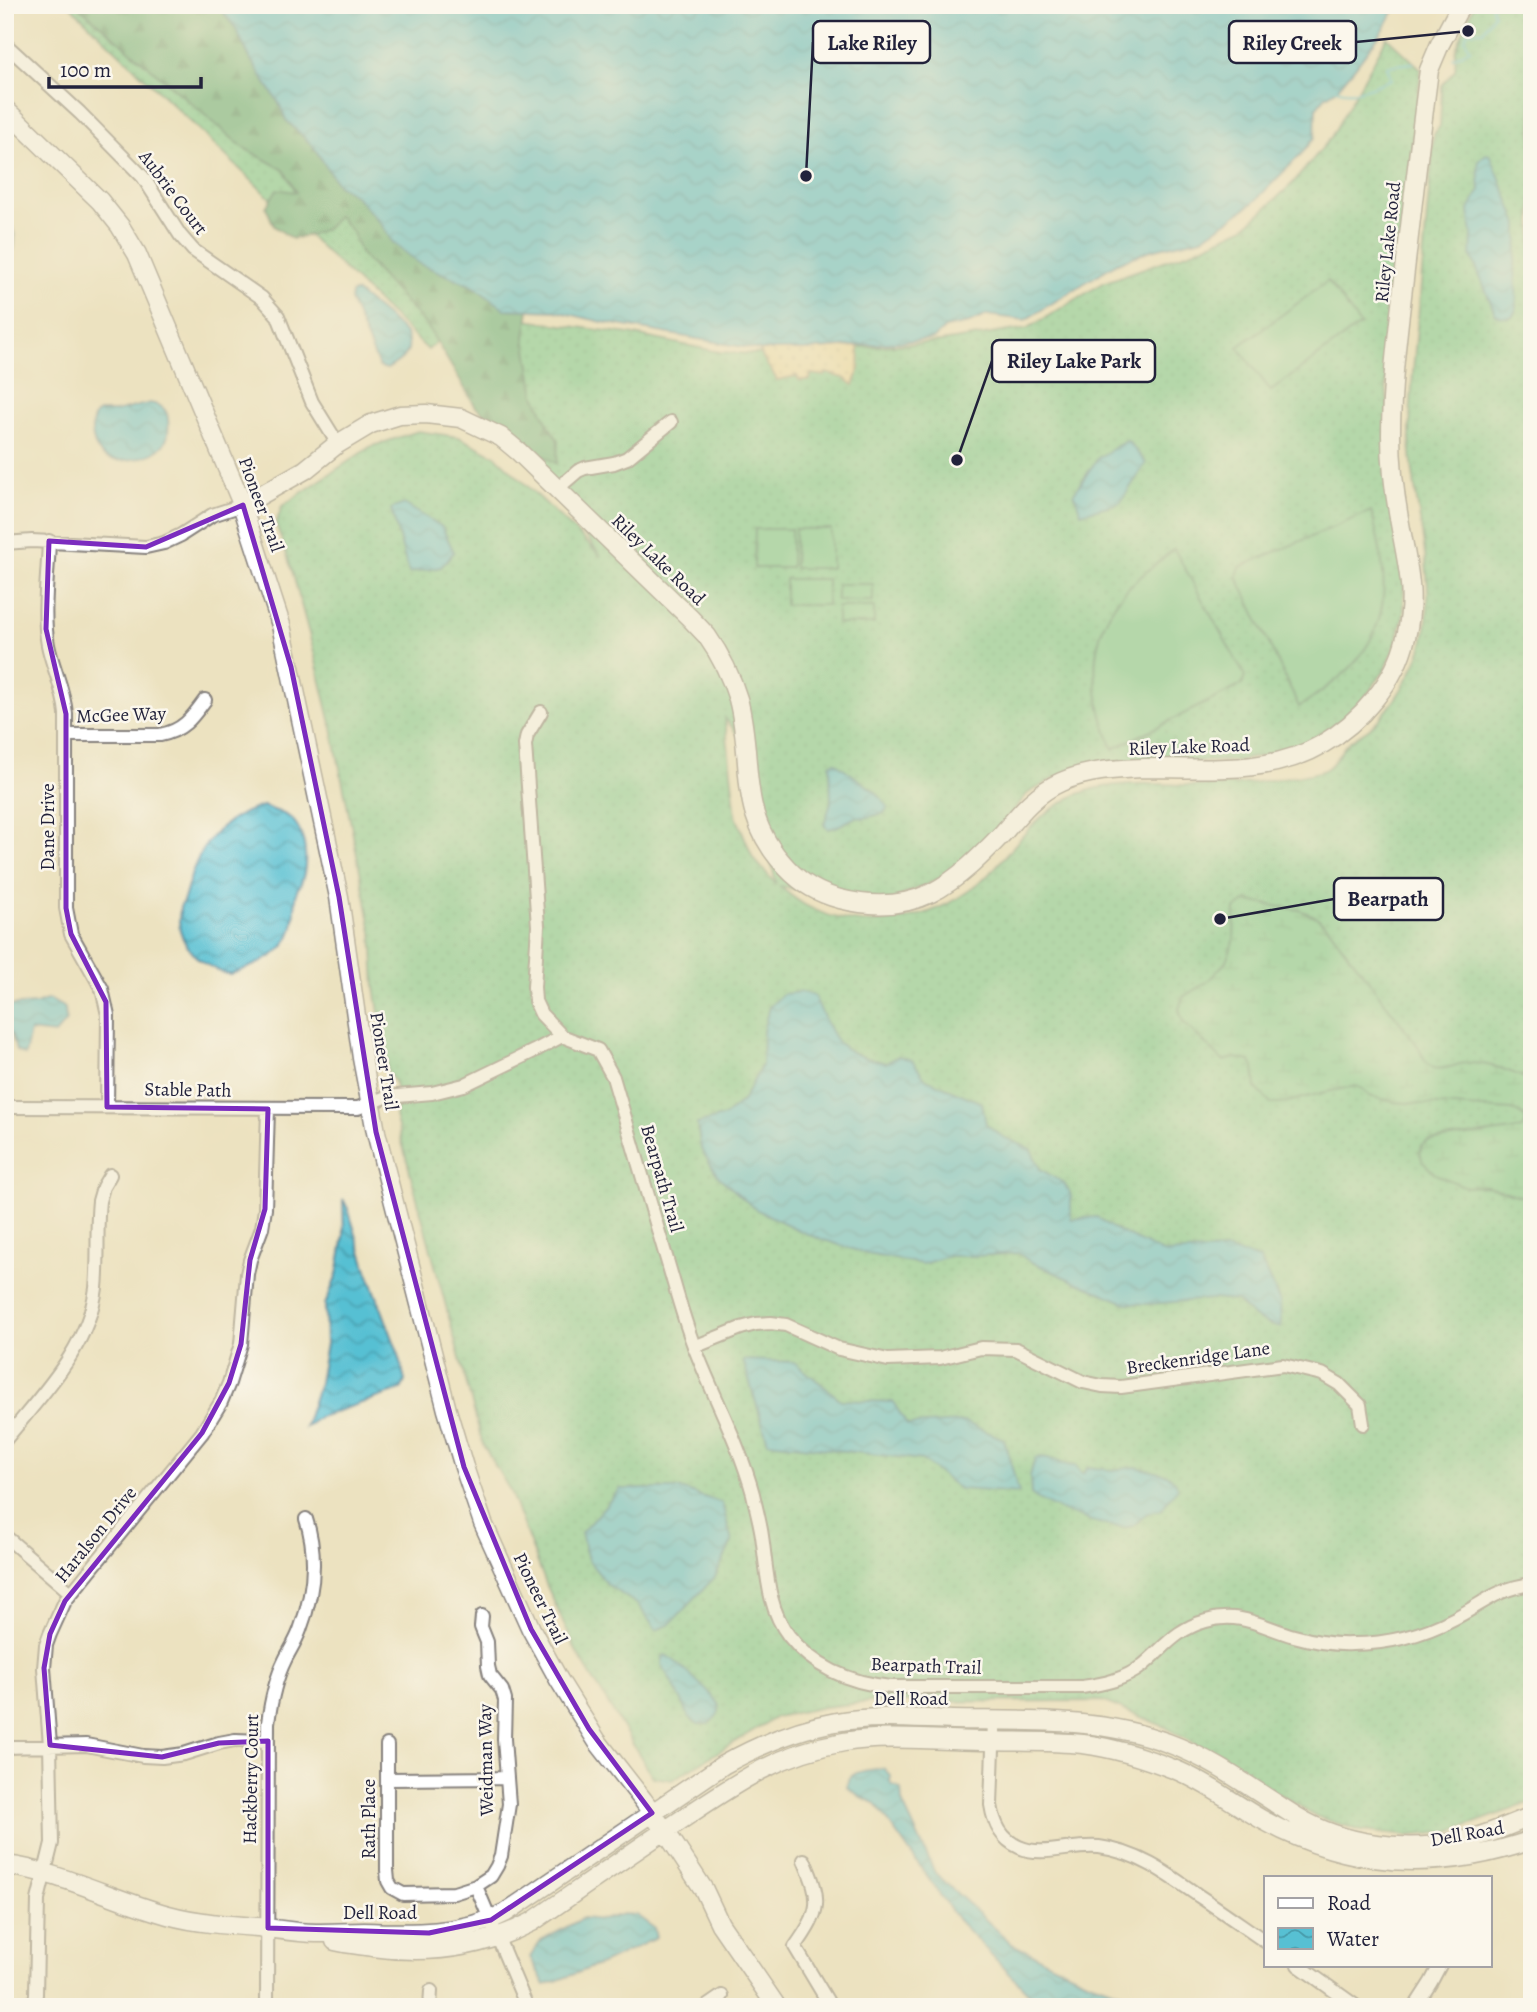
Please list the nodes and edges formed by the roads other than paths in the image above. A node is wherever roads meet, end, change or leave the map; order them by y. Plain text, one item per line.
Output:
1 (1461, 5) edge
2 (5, 44) edge
3 (5, 109) edge
4 (671, 422) dead end
5 (338, 443) junction
6 (557, 489) junction
7 (243, 505) junction
8 (49, 541) junction
9 (5, 543) edge
10 (205, 700) dead end
11 (541, 712) dead end
12 (66, 735) junction
13 (562, 1036) junction
14 (370, 1103) junction
15 (5, 1107) edge
16 (107, 1107) junction
17 (268, 1109) junction
18 (110, 1175) dead end
19 (694, 1347) junction
20 (1363, 1424) dead end
21 (5, 1440) edge
22 (306, 1518) dead end
23 (5, 1536) edge
24 (1532, 1584) edge
25 (71, 1593) junction
26 (482, 1616) dead end
27 (995, 1720) junction
28 (268, 1741) junction
29 (995, 1741) junction
30 (50, 1745) junction
31 (387, 1745) dead end
32 (5, 1747) edge
33 (388, 1779) junction
34 (506, 1779) junction
35 (652, 1814) junction
36 (1532, 1816) edge
37 (664, 1832) junction
38 (1532, 1840) edge
39 (804, 1860) dead end
40 (5, 1865) edge
41 (44, 1872) junction
42 (477, 1886) junction
43 (491, 1920) junction
44 (268, 1928) junction
45 (315, 1933) junction
46 (498, 1937) junction
47 (1264, 1941) edge
48 (1298, 1966) edge
49 (1439, 1966) edge
50 (431, 1991) dead end
51 (722, 1996) dead end
52 (34, 2007) edge
53 (267, 2007) edge
54 (430, 2007) edge
55 (527, 2007) edge
56 (706, 2007) edge
57 (776, 2007) edge
58 (831, 2007) edge
59 (1357, 2007) edge
60 (1415, 2007) edge

1 - 6 main road, Riley Lake Road
2 - 5 street, Aubrie Court
3 - 7 main road, Pioneer Trail
4 - 6 street
5 - 6 main road, Riley Lake Road
5 - 7 main road, Riley Lake Road
7 - 8 street, Riley Lake Road
7 - 14 main road, Pioneer Trail
8 - 9 street, Riley Lake Road
8 - 12 street, Dane Drive
10 - 12 street, McGee Way
11 - 13 street, Bearpath Trail
12 - 16 street, Dane Drive
13 - 14 street
13 - 19 street, Bearpath Trail
14 - 17 street, Stable Path
14 - 35 main road, Pioneer Trail
15 - 16 street, Stable Path
16 - 17 street, Stable Path
17 - 25 street, Haralson Drive
18 - 21 street
19 - 20 street, Breckenridge Lane
19 - 24 street, Bearpath Trail
22 - 28 street, Hackberry Court
23 - 25 street
25 - 30 street, Haralson Drive
26 - 34 street, Weidman Way
27 - 29 street
27 - 35 main road, Dell Road
27 - 36 main road, Dell Road
28 - 30 street
28 - 44 street, Hackberry Court
29 - 37 main road, Dell Road
29 - 38 main road, Dell Road
29 - 47 street
30 - 32 street
30 - 41 street, Haralson Drive
31 - 33 street, Rath Place
33 - 34 street
33 - 42 street, Rath Place
34 - 42 street, Weidman Way
35 - 37 main road, Pioneer Trail
35 - 43 main road, Dell Road
37 - 46 main road, Dell Road
37 - 57 main road, Pioneer Trail
39 - 58 street
40 - 41 main road, Dell Road
41 - 44 main road, Dell Road
41 - 52 street, Haralson Drive
42 - 43 street
43 - 45 main road, Dell Road
43 - 46 street
44 - 45 main road, Dell Road
44 - 53 street, Hackberry Court
45 - 46 main road, Dell Road
46 - 55 street
48 - 59 street
49 - 60 street
50 - 54 street
51 - 56 street

